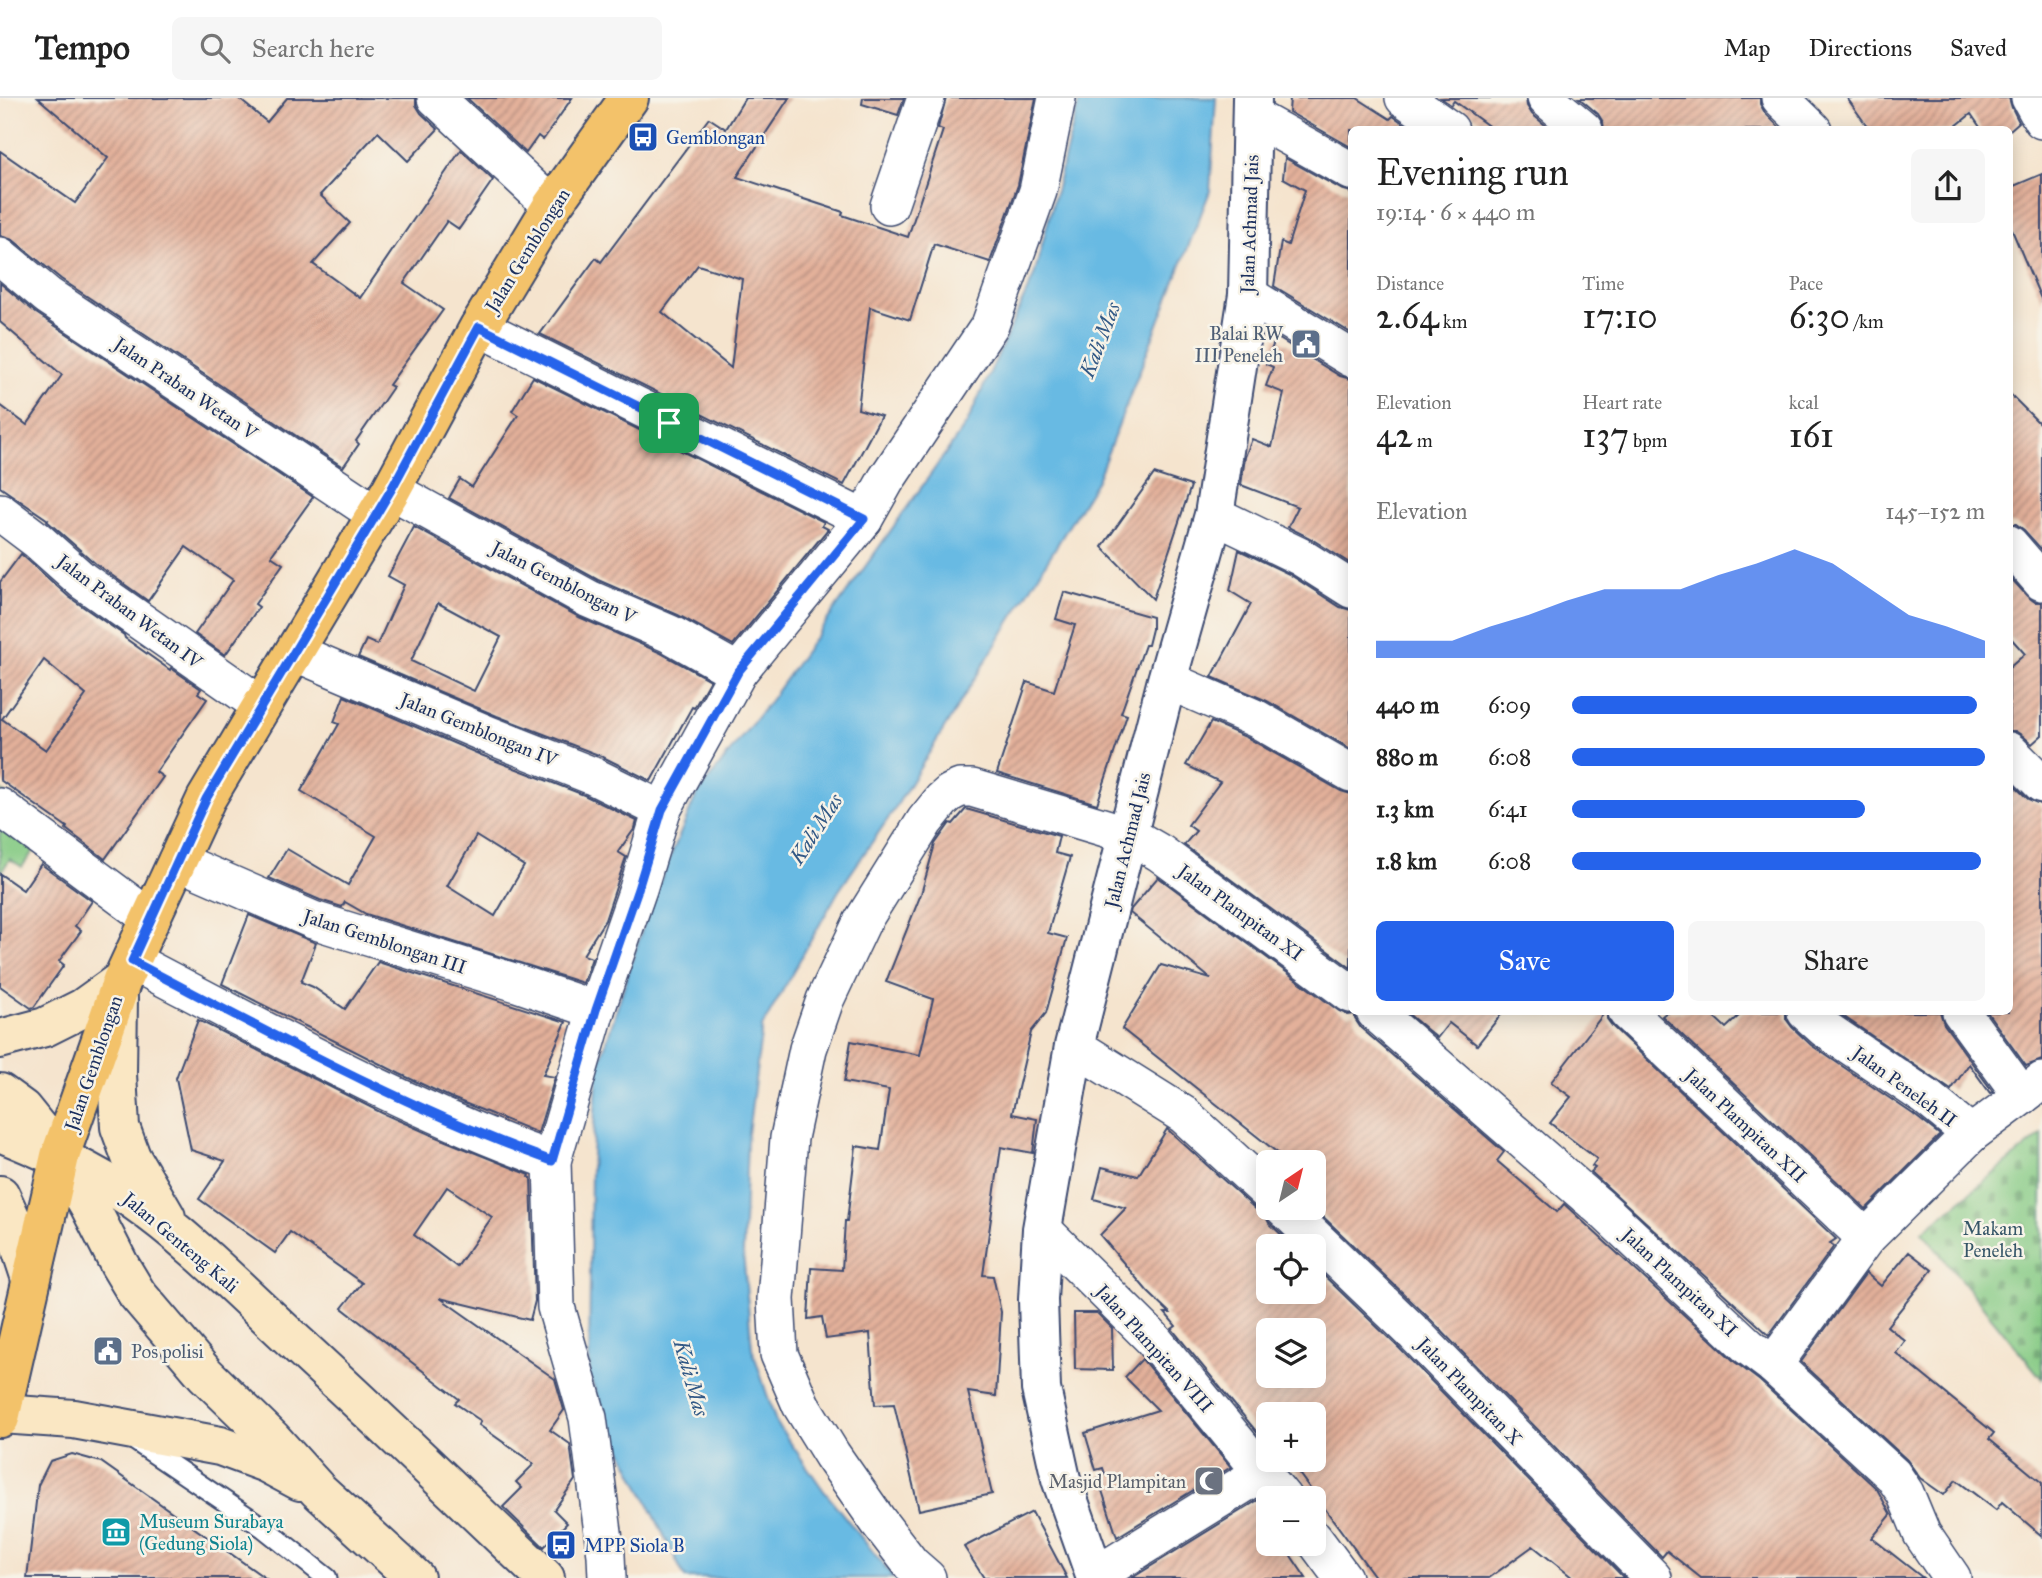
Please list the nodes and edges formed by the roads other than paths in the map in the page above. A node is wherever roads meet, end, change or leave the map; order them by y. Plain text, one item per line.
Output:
1 (436, 98) edge
2 (629, 98) edge
3 (926, 98) edge
4 (1057, 98) edge
5 (1404, 98) edge
6 (1546, 98) edge
7 (1780, 98) edge
8 (2030, 98) edge
9 (1252, 107) edge
10 (2042, 120) edge
11 (1444, 126) edge
12 (1579, 126) edge
13 (1810, 126) edge
14 (1348, 169) edge
15 (552, 206) junction
16 (889, 206) dead end
17 (0, 256) edge
18 (1248, 295) junction
19 (479, 327) junction
20 (1348, 356) edge
21 (383, 502) junction
22 (0, 512) edge
23 (1214, 515) junction
24 (864, 519) junction
25 (2013, 549) edge
26 (2042, 582) edge
27 (1348, 587) edge
28 (294, 652) junction
29 (738, 672) junction
30 (1167, 680) junction
31 (262, 706) junction
32 (2013, 755) edge
33 (1348, 772) edge
34 (2042, 784) edge
35 (0, 807) edge
36 (662, 810) junction
37 (1129, 835) junction
38 (177, 861) junction
39 (151, 919) junction
40 (124, 977) junction
41 (1348, 992) edge
42 (596, 1010) junction
43 (1378, 1015) edge
44 (1630, 1015) edge
45 (1809, 1015) edge
46 (1964, 1015) edge
47 (0, 1039) edge
48 (1074, 1046) junction
49 (2032, 1088) edge
50 (0, 1093) edge
51 (0, 1132) edge
52 (1971, 1134) junction
53 (60, 1156) junction
54 (552, 1161) junction
55 (1256, 1181) edge
56 (0, 1195) edge
57 (1296, 1220) edge
58 (1042, 1228) junction
59 (174, 1232) junction
60 (1866, 1238) junction
61 (31, 1279) junction
62 (1773, 1365) junction
63 (0, 1416) edge
64 (117, 1428) junction
65 (1273, 1485) edge
66 (318, 1490) junction
67 (1326, 1555) edge
68 (1095, 1577) edge
69 (327, 1578) edge
70 (415, 1578) edge
71 (545, 1578) edge
72 (607, 1578) edge
73 (927, 1578) edge
74 (1343, 1578) edge
75 (1653, 1578) edge
76 (1952, 1578) edge

1 - 15 street
2 - 15 main road, Jalan Gemblongan
3 - 16 street
4 - 24 street
5 - 11 street
6 - 12 street
7 - 13 street
8 - 10 street
9 - 14 street
9 - 18 street, Jalan Achmad Jais
15 - 19 main road, Jalan Gemblongan
17 - 21 street, Jalan Praban Wetan V
18 - 20 street
18 - 23 street, Jalan Achmad Jais
19 - 21 main road, Jalan Gemblongan
19 - 24 street
21 - 28 main road, Jalan Gemblongan
21 - 29 street, Jalan Gemblongan V
22 - 31 street, Jalan Praban Wetan IV
23 - 27 street
23 - 30 street, Jalan Achmad Jais
24 - 29 street
25 - 26 street
28 - 31 main road, Jalan Gemblongan
28 - 36 street, Jalan Gemblongan IV
29 - 36 street
30 - 33 street
30 - 37 street, Jalan Achmad Jais
31 - 38 main road, Jalan Gemblongan
32 - 34 street
35 - 39 street
36 - 42 street
37 - 41 street, Jalan Plampitan XI
37 - 48 street, Jalan Achmad Jais
37 - 73 street, Jalan Plampitan XI
38 - 39 main road, Jalan Gemblongan
38 - 42 street, Jalan Gemblongan III
39 - 40 main road, Jalan Gemblongan
40 - 47 main road
40 - 53 main road, Jalan Gemblongan
40 - 54 street
40 - 59 main road
42 - 54 street
43 - 62 street, Jalan Plampitan XI
44 - 60 street, Jalan Plampitan XII
45 - 52 street, Jalan Peneleh II
46 - 49 street
48 - 55 street
48 - 58 street, Jalan Achmad Jais
49 - 52 street
50 - 53 main road
51 - 53 main road
52 - 60 street
53 - 59 main road, Jalan Genteng Kali
53 - 61 main road, Jalan Gemblongan
53 - 66 main road, Jalan Genteng Kali
54 - 72 street
56 - 61 main road
57 - 75 street, Jalan Plampitan X
58 - 65 street, Jalan Plampitan VIII
58 - 68 street, Jalan Achmad Jais
59 - 71 main road, Jalan Genteng Kali
60 - 62 street
61 - 63 main road, Jalan Gemblongan
62 - 76 street, Jalan Plampitan XI
63 - 64 main road
64 - 66 main road
64 - 69 lane
65 - 68 street, Jalan Plampitan VIII
66 - 70 main road, Jalan Genteng Kali
67 - 74 street

